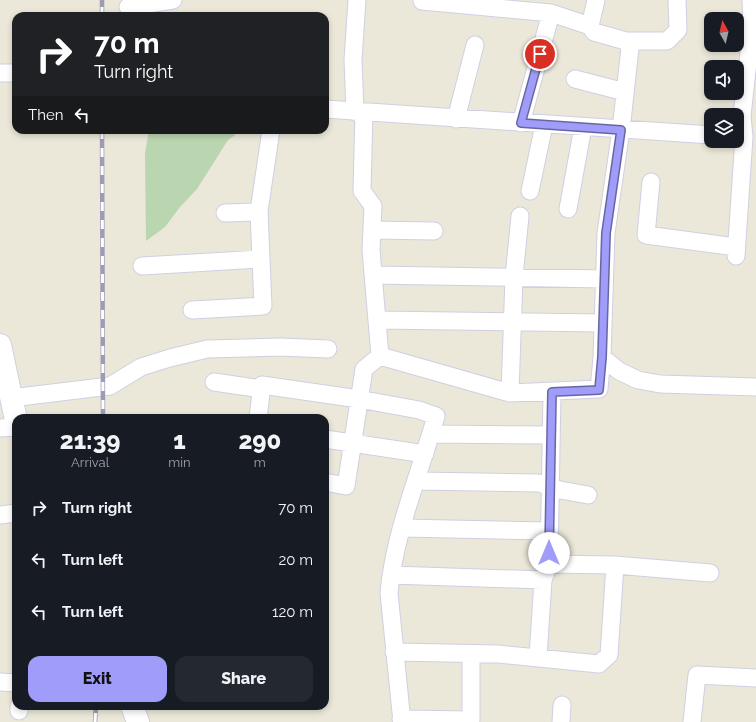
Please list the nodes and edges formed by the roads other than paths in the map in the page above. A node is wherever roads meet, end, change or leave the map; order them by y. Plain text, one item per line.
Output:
1 (173, 0) edge
2 (357, 0) edge
3 (422, 0) edge
4 (596, 0) edge
5 (677, 0) edge
6 (751, 0) edge
7 (512, 5) edge
8 (128, 8) edge
9 (551, 13) junction
10 (590, 26) junction
11 (626, 41) junction
12 (475, 45) dead end
13 (0, 73) edge
14 (12, 73) edge
15 (575, 79) dead end
16 (625, 92) junction
17 (329, 109) edge
18 (360, 112) junction
19 (456, 118) junction
20 (521, 123) junction
21 (544, 125) junction
22 (583, 127) junction
23 (621, 130) junction
24 (270, 134) edge
25 (704, 135) edge
26 (746, 137) edge
27 (651, 182) dead end
28 (530, 190) dead end
29 (568, 209) dead end
30 (259, 212) junction
31 (225, 213) dead end
32 (520, 216) dead end
33 (372, 230) junction
34 (434, 232) dead end
35 (261, 259) junction
36 (142, 266) dead end
37 (373, 275) junction
38 (514, 277) junction
39 (604, 279) junction
40 (192, 310) dead end
41 (377, 320) junction
42 (514, 322) junction
43 (603, 322) junction
44 (0, 345) edge
45 (328, 349) dead end
46 (380, 356) junction
47 (602, 357) junction
48 (214, 382) dead end
49 (756, 387) edge
50 (262, 389) junction
51 (552, 392) junction
52 (510, 393) junction
53 (11, 398) junction
54 (359, 399) junction
55 (15, 414) edge
56 (259, 414) edge
57 (12, 426) edge
58 (0, 428) edge
59 (431, 434) junction
60 (551, 435) junction
61 (329, 440) edge
62 (352, 444) junction
63 (425, 454) junction
64 (417, 481) junction
65 (329, 483) edge
66 (550, 486) junction
67 (588, 495) dead end
68 (12, 514) edge
69 (0, 515) edge
70 (402, 528) junction
71 (548, 531) junction
72 (549, 564) junction
73 (616, 565) junction
74 (710, 573) dead end
75 (391, 575) junction
76 (543, 580) junction
77 (394, 652) junction
78 (471, 654) junction
79 (538, 658) junction
80 (756, 678) edge
81 (0, 682) edge
82 (12, 683) edge
83 (562, 705) dead end
84 (134, 710) edge
85 (401, 721) edge
86 (138, 722) edge
87 (561, 722) edge
88 (692, 722) edge

1 - 8 street
2 - 18 street
3 - 7 street
4 - 10 street
5 - 11 street
6 - 26 street
7 - 9 street
9 - 10 street
9 - 20 street
10 - 11 street
11 - 16 street
12 - 19 street
13 - 14 street
15 - 16 street
16 - 23 street
17 - 18 street
18 - 19 street
18 - 33 street
19 - 20 street
20 - 21 street
21 - 22 street
21 - 28 street
22 - 23 street
22 - 29 street
23 - 25 street
23 - 39 street
24 - 30 street
26 - 27 street
30 - 31 street
30 - 35 street
32 - 38 street
33 - 34 street
33 - 37 street
35 - 36 street
35 - 40 street
37 - 38 street
37 - 41 street
38 - 39 street
38 - 42 street
39 - 43 street
41 - 42 street
41 - 46 street
42 - 43 street
42 - 52 street
43 - 47 street
44 - 53 main road
45 - 53 street
46 - 52 street
46 - 54 street
47 - 49 street
47 - 51 street
48 - 50 street
50 - 54 street
50 - 56 street
51 - 52 street
51 - 60 street
53 - 55 main road
54 - 59 street
54 - 62 street
57 - 58 street
59 - 60 street
59 - 63 street
60 - 66 street
61 - 62 street
62 - 63 street
62 - 65 street
63 - 64 street
64 - 66 street
64 - 70 street
66 - 67 street
66 - 71 street
68 - 69 street
70 - 71 street
70 - 75 street
71 - 72 street
72 - 73 street
72 - 76 street
73 - 74 street
73 - 79 street
75 - 76 street
75 - 77 street
76 - 79 street
77 - 78 street
77 - 85 street
78 - 79 street
78 - 85 street
80 - 88 street
81 - 82 street
83 - 87 street
84 - 86 main road

